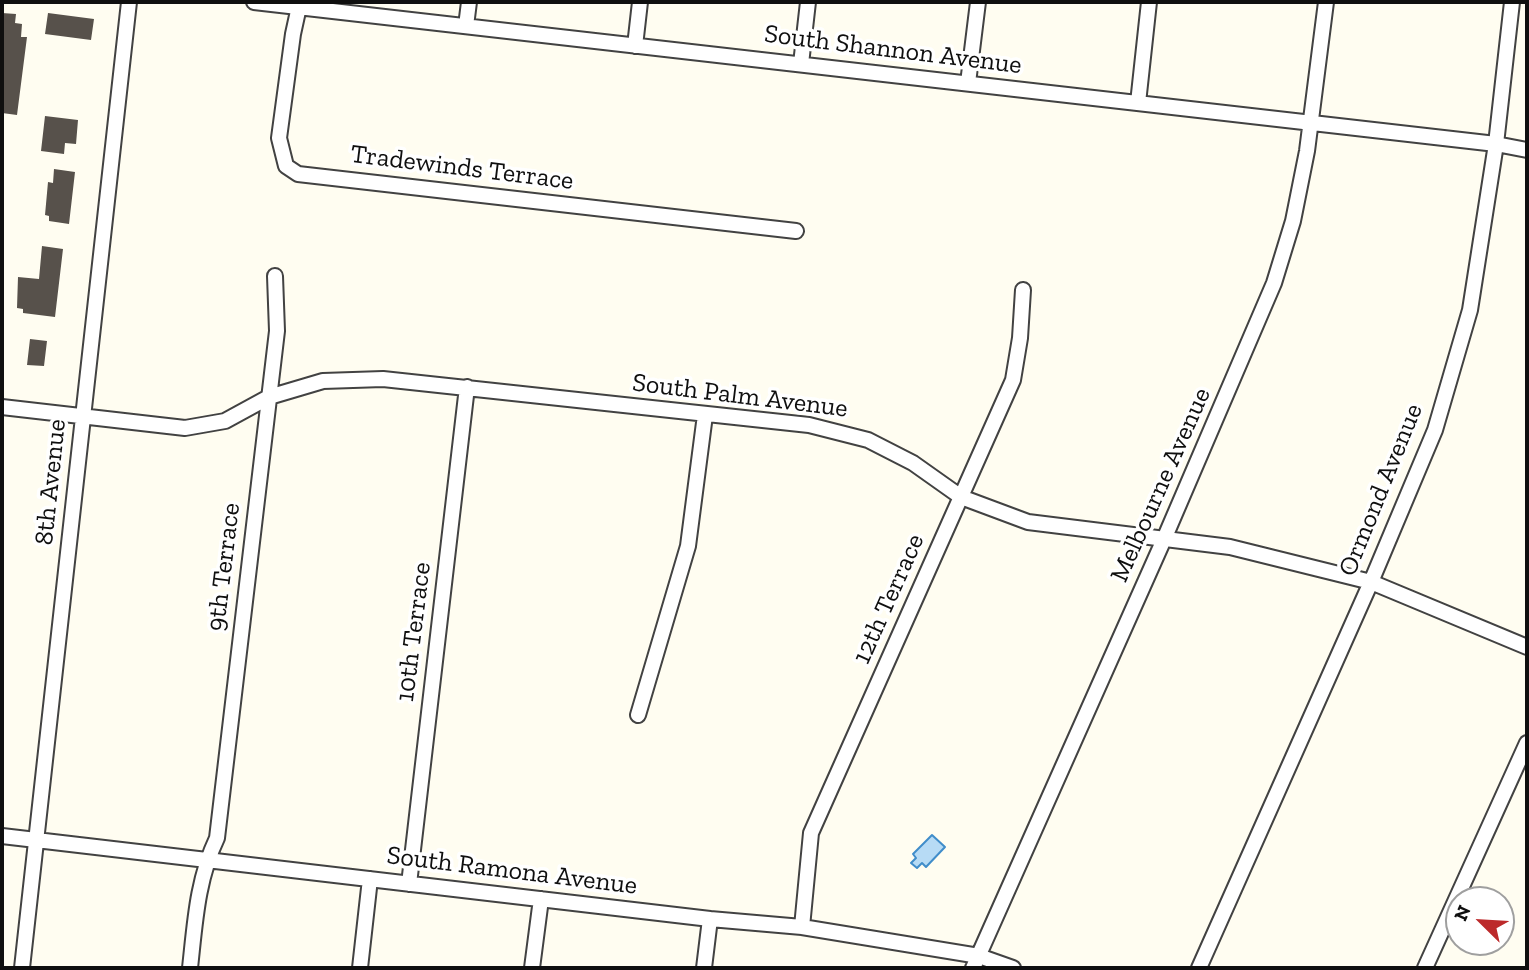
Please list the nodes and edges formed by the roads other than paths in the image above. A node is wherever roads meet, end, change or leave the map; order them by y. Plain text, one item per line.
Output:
1 (129, 2) edge
2 (254, 2) edge
3 (469, 2) edge
4 (640, 2) edge
5 (808, 2) edge
6 (978, 2) edge
7 (1149, 2) edge
8 (1326, 2) edge
9 (1511, 2) edge
10 (300, 4) edge
11 (466, 26) junction
12 (635, 46) junction
13 (801, 64) junction
14 (968, 83) junction
15 (1138, 103) junction
16 (1311, 124) junction
17 (1496, 144) junction
18 (1527, 150) edge
19 (796, 231) dead end
20 (275, 276) dead end
21 (1023, 290) dead end
22 (467, 387) junction
23 (269, 397) junction
24 (2, 407) edge
25 (705, 415) junction
26 (83, 416) junction
27 (961, 497) junction
28 (1165, 537) junction
29 (1371, 582) junction
30 (1527, 647) edge
31 (638, 715) dead end
32 (1527, 743) edge
33 (2, 836) edge
34 (36, 840) junction
35 (206, 861) junction
36 (370, 879) junction
37 (409, 884) junction
38 (541, 899) junction
39 (710, 919) junction
40 (802, 928) junction
41 (976, 962) edge
42 (22, 968) edge
43 (190, 968) edge
44 (360, 968) edge
45 (532, 968) edge
46 (704, 968) edge
47 (1013, 968) edge
48 (1199, 968) edge
49 (1425, 968) edge

1 - 26 street, 8th Avenue
2 - 10 street, South Shannon Avenue
3 - 11 street
4 - 12 street
5 - 13 street
6 - 14 street
7 - 15 street
8 - 16 street, Melbourne Avenue
9 - 17 street, Ormond Avenue
10 - 11 street, South Shannon Avenue
10 - 19 street, Tradewinds Terrace
11 - 12 street, South Shannon Avenue
12 - 13 street, South Shannon Avenue
13 - 14 street, South Shannon Avenue
14 - 15 street, South Shannon Avenue
15 - 16 street, South Shannon Avenue
16 - 17 street, South Shannon Avenue
16 - 28 street, Melbourne Avenue
17 - 18 street, South Shannon Avenue
17 - 29 street, Ormond Avenue
20 - 23 street, 9th Terrace
21 - 27 street, 12th Terrace
22 - 23 street, South Palm Avenue
22 - 25 street, South Palm Avenue
22 - 37 street, 10th Terrace
23 - 26 street, South Palm Avenue
23 - 35 street, 9th Terrace
24 - 26 street, South Palm Avenue
25 - 27 street, South Palm Avenue
25 - 31 street
26 - 34 street, 8th Avenue
27 - 28 street, South Palm Avenue
27 - 40 street, 12th Terrace
28 - 29 street, South Palm Avenue
28 - 41 street, Melbourne Avenue
29 - 30 street, South Palm Avenue
29 - 48 street, Ormond Avenue
32 - 49 street
33 - 34 street, South Ramona Avenue
34 - 35 street, South Ramona Avenue
34 - 42 street, 8th Avenue
35 - 36 street, South Ramona Avenue
35 - 43 street, 9th Terrace
36 - 37 street, South Ramona Avenue
36 - 44 street
37 - 38 street, South Ramona Avenue
38 - 39 street, South Ramona Avenue
38 - 45 street
39 - 40 street, South Ramona Avenue
39 - 46 street
40 - 41 street, South Ramona Avenue
41 - 47 street, South Ramona Avenue

